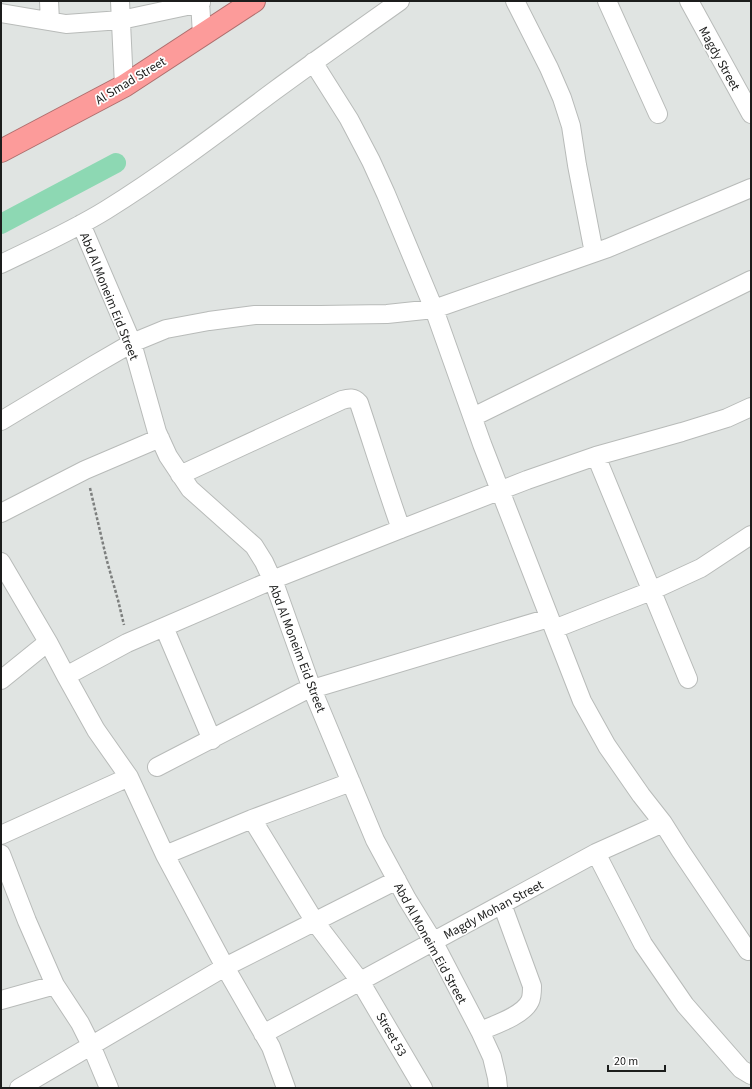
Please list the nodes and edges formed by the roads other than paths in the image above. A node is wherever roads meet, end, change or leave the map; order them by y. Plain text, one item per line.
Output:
1 (49, 1) edge
2 (120, 1) edge
3 (254, 1) edge
4 (400, 1) edge
5 (516, 1) edge
6 (607, 1) edge
7 (689, 1) edge
8 (200, 2) edge
9 (1, 13) edge
10 (121, 20) junction
11 (50, 21) junction
12 (202, 35) junction
13 (314, 62) junction
14 (124, 86) junction
15 (658, 114) dead end
16 (751, 114) edge
17 (1, 151) edge
18 (751, 188) edge
19 (81, 224) junction
20 (594, 253) junction
21 (1, 264) edge
22 (751, 280) edge
23 (434, 309) junction
24 (132, 343) junction
25 (751, 407) edge
26 (473, 417) junction
27 (1, 421) edge
28 (160, 438) junction
29 (596, 456) junction
30 (180, 475) junction
31 (500, 490) junction
32 (1, 513) edge
33 (401, 529) junction
34 (751, 535) edge
35 (1, 562) edge
36 (272, 580) junction
37 (651, 591) junction
38 (552, 624) junction
39 (164, 627) junction
40 (48, 642) junction
41 (66, 676) junction
42 (688, 679) dead end
43 (1, 680) edge
44 (312, 689) junction
45 (212, 740) junction
46 (157, 767) dead end
47 (129, 777) junction
48 (351, 782) junction
49 (252, 819) junction
50 (663, 823) junction
51 (1, 835) edge
52 (596, 853) junction
53 (1, 854) edge
54 (165, 855) junction
55 (397, 880) junction
56 (502, 904) junction
57 (315, 922) junction
58 (433, 941) junction
59 (748, 951) dead end
60 (225, 967) junction
61 (360, 981) junction
62 (55, 985) junction
63 (1, 999) edge
64 (480, 1031) junction
65 (263, 1034) junction
66 (91, 1045) junction
67 (751, 1075) edge
68 (19, 1088) edge
69 (108, 1088) edge
70 (286, 1088) edge
71 (423, 1088) edge
72 (498, 1088) edge

1 - 11 street
2 - 10 street
3 - 12 highway, Al Smad Street
4 - 13 street
5 - 20 street
6 - 15 street
7 - 16 street, Magdy Street
8 - 10 street
8 - 12 street
9 - 11 street
10 - 11 street
10 - 14 street
12 - 14 highway, Al Smad Street
13 - 19 street
13 - 23 street
14 - 17 highway, Al Smad Street
18 - 20 street
19 - 21 street
19 - 24 street, Abd Al Moneim Eid Street
20 - 23 street
22 - 26 street
23 - 24 street
23 - 26 street
24 - 27 street
24 - 28 street, Abd Al Moneim Eid Street
25 - 29 street
26 - 31 street
28 - 30 street, Abd Al Moneim Eid Street
28 - 32 street
29 - 31 street
29 - 37 street
30 - 33 street
30 - 36 street, Abd Al Moneim Eid Street
31 - 33 street
31 - 38 street
33 - 36 street
34 - 37 street
35 - 40 street
36 - 39 street
36 - 44 street, Abd Al Moneim Eid Street
37 - 38 street
37 - 42 street
38 - 44 street
38 - 50 street
39 - 41 street
39 - 45 street
40 - 41 street
40 - 43 street
41 - 47 street
44 - 45 street
44 - 48 street, Abd Al Moneim Eid Street
45 - 46 street
47 - 51 street
47 - 54 street
48 - 49 street
48 - 55 street, Abd Al Moneim Eid Street
49 - 54 street
49 - 57 street, Street 53
50 - 52 street, Magdy Mohan Street
50 - 59 street
52 - 56 street, Magdy Mohan Street
52 - 67 street
53 - 62 street
54 - 60 street
55 - 57 street
55 - 58 street, Abd Al Moneim Eid Street
56 - 58 street, Magdy Mohan Street
56 - 64 street
57 - 60 street
57 - 61 street, Street 53
58 - 61 street, Magdy Mohan Street
58 - 64 street, Abd Al Moneim Eid Street
60 - 65 street
60 - 66 street
61 - 65 street, Magdy Mohan Street
61 - 71 street, Street 53
62 - 63 street
62 - 66 street
64 - 72 street, Abd Al Moneim Eid Street
65 - 70 street
66 - 68 street
66 - 69 street

